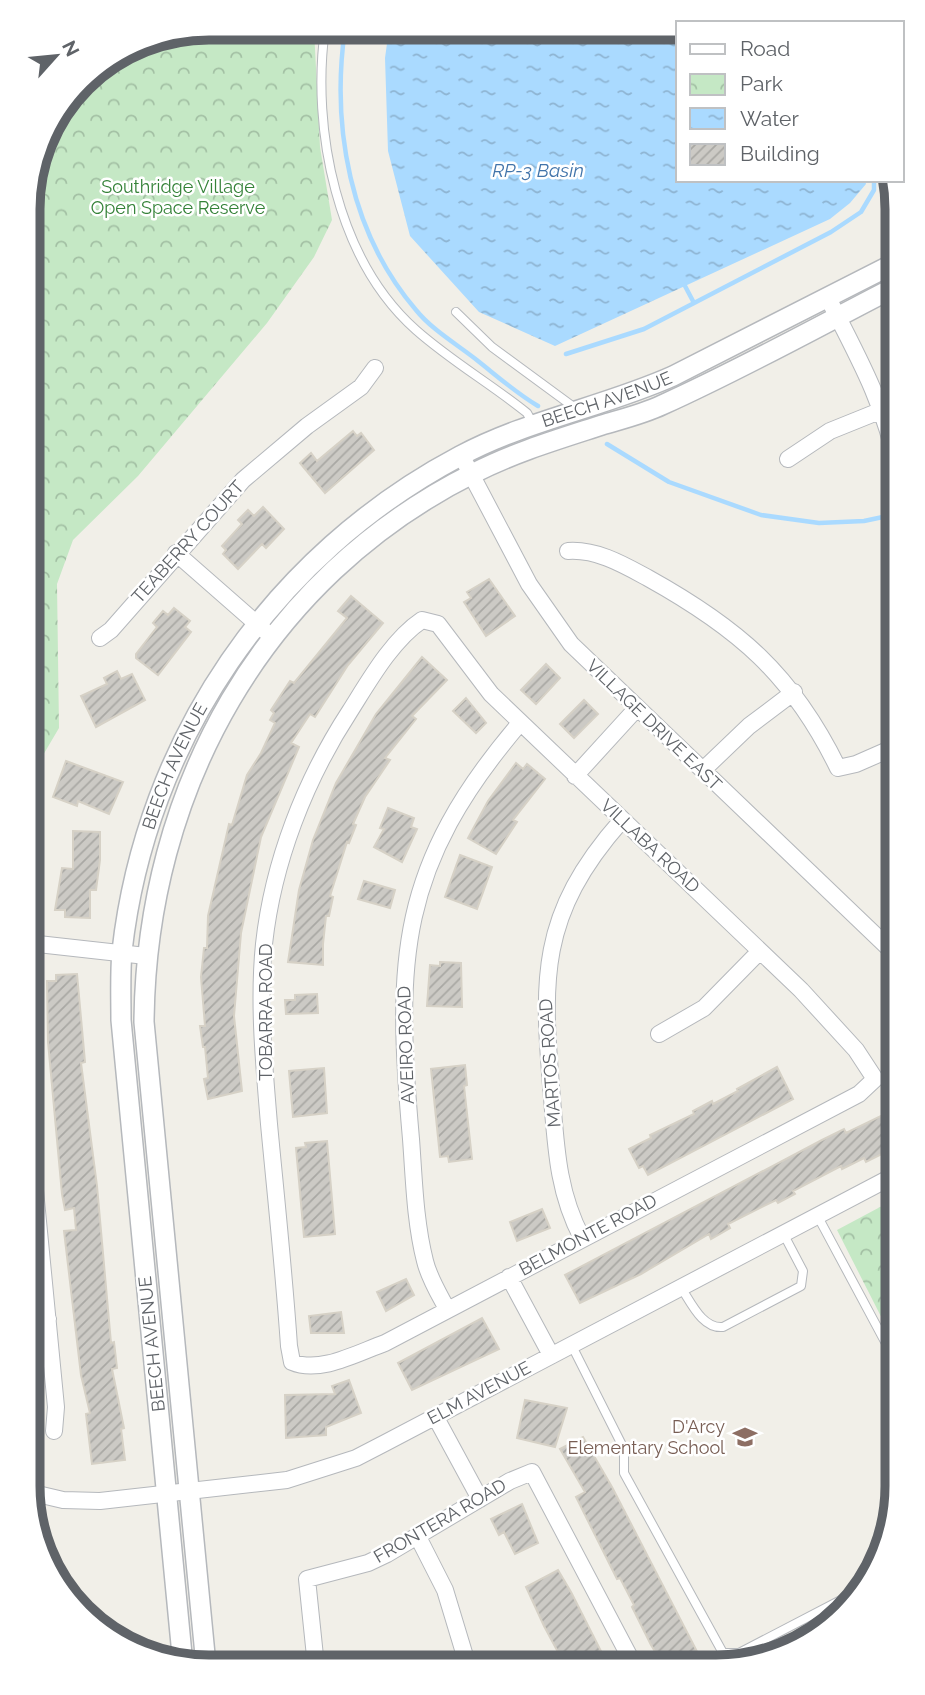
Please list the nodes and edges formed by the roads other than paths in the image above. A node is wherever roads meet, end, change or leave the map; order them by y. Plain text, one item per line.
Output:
1 (324, 40) edge
2 (885, 268) edge
3 (885, 292) edge
4 (828, 298) junction
5 (456, 312) dead end
6 (837, 317) junction
7 (375, 368) dead end
8 (885, 400) edge
9 (885, 409) edge
10 (578, 410) junction
11 (533, 424) junction
12 (461, 455) junction
13 (788, 459) dead end
14 (472, 474) junction
15 (568, 551) dead end
16 (176, 553) junction
17 (422, 620) joint
18 (256, 622) junction
19 (272, 637) junction
20 (100, 638) dead end
21 (794, 692) junction
22 (637, 708) junction
23 (520, 723) junction
24 (885, 751) edge
25 (703, 771) junction
26 (575, 776) junction
27 (622, 820) junction
28 (40, 944) edge
29 (884, 944) edge
30 (760, 951) junction
31 (122, 952) junction
32 (146, 956) junction
33 (659, 1034) dead end
34 (875, 1079) joint
35 (884, 1181) edge
36 (817, 1215) junction
37 (783, 1233) junction
38 (582, 1238) junction
39 (40, 1239) edge
40 (509, 1277) junction
41 (680, 1286) junction
42 (447, 1309) junction
43 (48, 1319) junction
44 (40, 1320) edge
45 (884, 1340) edge
46 (571, 1345) junction
47 (551, 1355) junction
48 (292, 1362) joint
49 (435, 1416) junction
50 (54, 1431) dead end
51 (189, 1491) junction
52 (167, 1494) junction
53 (41, 1496) edge
54 (480, 1499) junction
55 (418, 1537) junction
56 (839, 1601) edge
57 (182, 1652) edge
58 (740, 1653) edge
59 (726, 1654) edge
60 (205, 1655) edge
61 (315, 1655) edge
62 (465, 1655) edge
63 (629, 1655) edge

1 - 11 lane
2 - 4 street, BEECH AVENUE
3 - 6 street, BEECH AVENUE
4 - 6 street
4 - 10 street, BEECH AVENUE
5 - 10 lane
6 - 8 street
6 - 14 street, BEECH AVENUE
7 - 16 street, TEABERRY COURT
9 - 13 street
10 - 11 street, BEECH AVENUE
11 - 12 street, BEECH AVENUE
12 - 14 street, VILLAGE DRIVE EAST
12 - 18 street, BEECH AVENUE
14 - 19 street, BEECH AVENUE
14 - 22 street, VILLAGE DRIVE EAST
15 - 21 street
16 - 18 street
16 - 20 street, TEABERRY COURT
17 - 23 street, VILLABA ROAD
17 - 48 street, TOBARRA ROAD
18 - 19 street
18 - 31 street, BEECH AVENUE
19 - 32 street, BEECH AVENUE
21 - 24 street
21 - 25 street
22 - 25 street, VILLAGE DRIVE EAST
22 - 26 street
23 - 26 street, VILLABA ROAD
23 - 42 street, AVEIRO ROAD
25 - 29 street, VILLAGE DRIVE EAST
26 - 27 street, VILLABA ROAD
27 - 30 street, VILLABA ROAD
27 - 38 street, MARTOS ROAD
28 - 31 street
30 - 33 street
30 - 34 street, VILLABA ROAD
31 - 32 street
31 - 52 street, BEECH AVENUE
32 - 51 street, BEECH AVENUE
34 - 38 street, BELMONTE ROAD
35 - 36 street, ELM AVENUE
36 - 37 street, ELM AVENUE
36 - 45 lane
37 - 41 street, ELM AVENUE
37 - 41 lane
38 - 40 street, BELMONTE ROAD
39 - 43 street
40 - 42 street, BELMONTE ROAD
40 - 47 street
41 - 46 street, ELM AVENUE
42 - 48 street, BELMONTE ROAD
43 - 44 street
43 - 50 street
46 - 47 street, ELM AVENUE
46 - 59 lane
47 - 49 street, ELM AVENUE
49 - 51 street, ELM AVENUE
49 - 54 street
51 - 52 street, ELM AVENUE
51 - 60 street, BEECH AVENUE
52 - 53 street, ELM AVENUE
52 - 57 street, BEECH AVENUE
54 - 55 street, FRONTERA ROAD
54 - 63 street, FRONTERA ROAD
55 - 61 street, FRONTERA ROAD
55 - 62 street
56 - 58 lane

